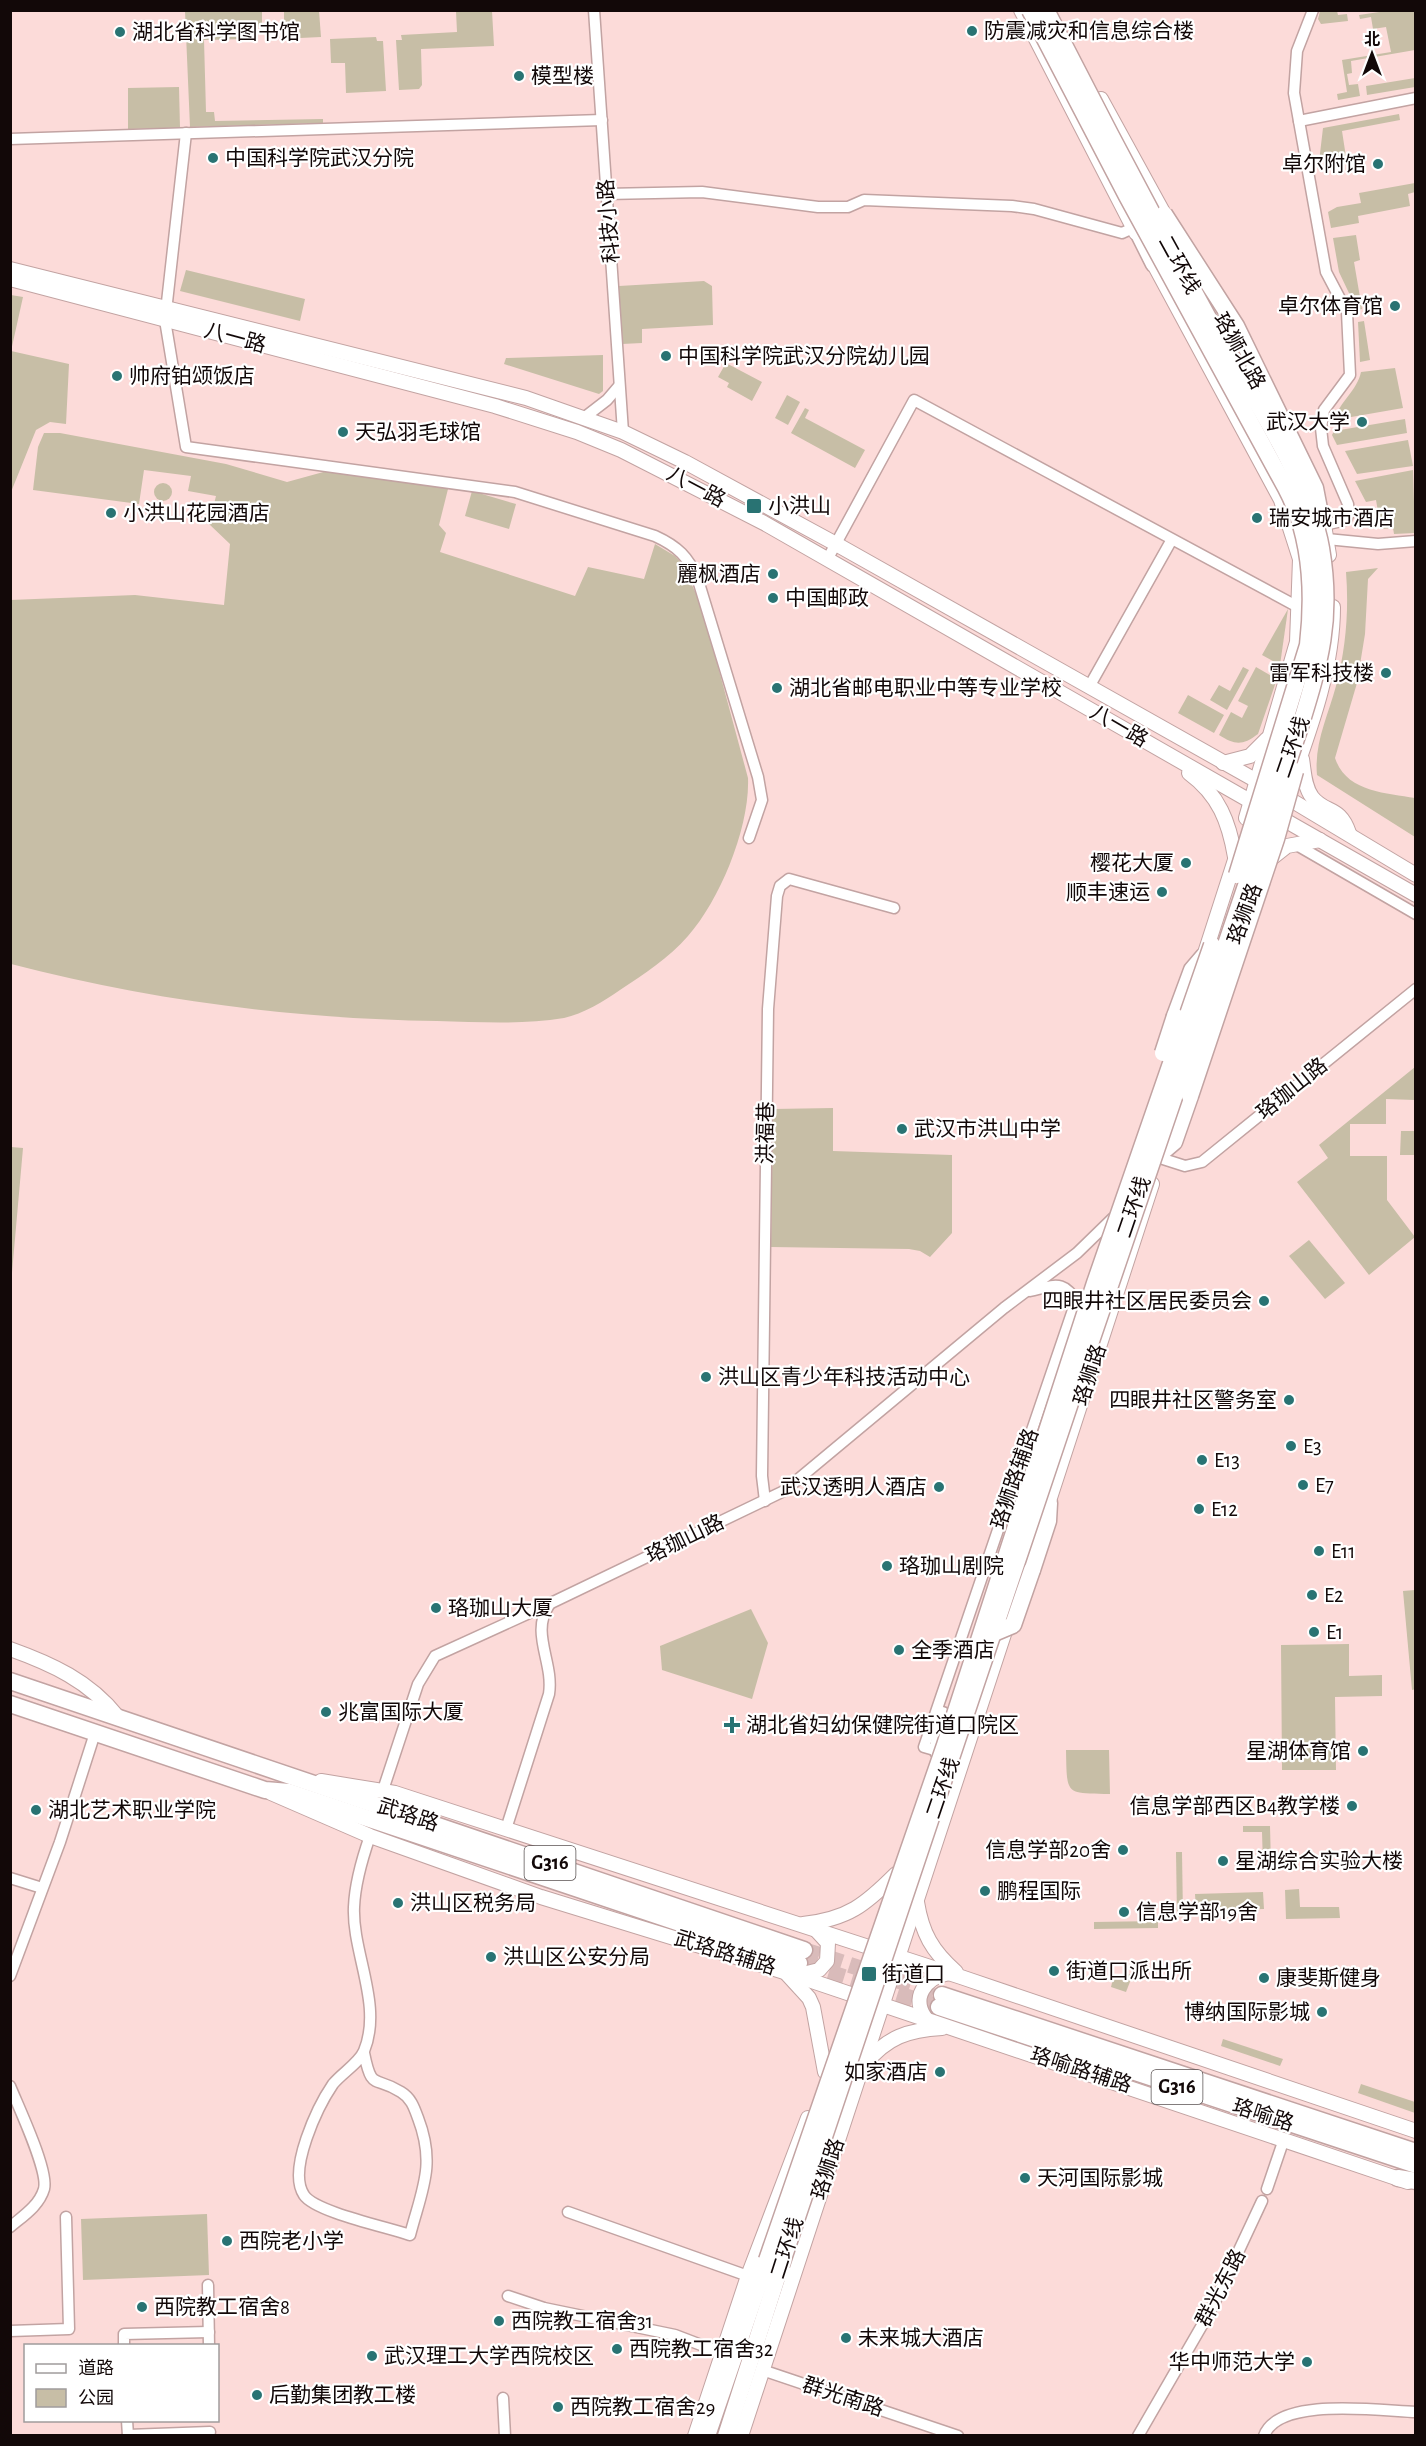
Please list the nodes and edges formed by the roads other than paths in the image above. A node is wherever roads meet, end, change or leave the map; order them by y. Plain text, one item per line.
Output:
1 (594, 10) edge
2 (1021, 10) edge
3 (1030, 10) edge
4 (1046, 10) edge
5 (1054, 10) edge
6 (1313, 10) edge
7 (1052, 54) junction
8 (1416, 98) edge
9 (602, 120) junction
10 (1299, 121) junction
11 (186, 133) junction
12 (10, 139) edge
13 (606, 194) junction
14 (1164, 214) junction
15 (1133, 228) junction
16 (1154, 264) junction
17 (10, 269) edge
18 (10, 279) edge
19 (165, 315) junction
20 (619, 386) junction
21 (1262, 392) junction
22 (1233, 410) junction
23 (585, 417) junction
24 (623, 432) junction
25 (1324, 525) junction
26 (1327, 539) junction
27 (1171, 541) junction
28 (1416, 541) edge
29 (836, 544) junction
30 (827, 560) junction
31 (1323, 562) junction
32 (1300, 608) junction
33 (1089, 687) junction
34 (1299, 730) junction
35 (1270, 736) junction
36 (1157, 748) junction
37 (1301, 753) junction
38 (1223, 763) junction
39 (1257, 781) junction
40 (1286, 797) junction
41 (1251, 802) junction
42 (1279, 817) junction
43 (1349, 833) junction
44 (749, 838) dead end
45 (1320, 840) junction
46 (1295, 843) junction
47 (1235, 857) junction
48 (1262, 866) junction
49 (1416, 875) edge
50 (1416, 895) edge
51 (894, 908) dead end
52 (1416, 914) edge
53 (1204, 956) junction
54 (1416, 988) edge
55 (1161, 1156) junction
56 (1113, 1218) junction
57 (1095, 1283) junction
58 (1024, 1292) junction
59 (1079, 1305) junction
60 (1056, 1399) junction
61 (765, 1501) junction
62 (1049, 1503) junction
63 (549, 1604) junction
64 (994, 1633) junction
65 (10, 1648) edge
66 (10, 1681) edge
67 (10, 1704) edge
68 (117, 1716) junction
69 (95, 1733) junction
70 (938, 1751) junction
71 (296, 1778) junction
72 (265, 1790) junction
73 (383, 1790) junction
74 (506, 1829) junction
75 (370, 1836) junction
76 (896, 1874) junction
77 (10, 1878) edge
78 (42, 1888) junction
79 (916, 1900) junction
80 (796, 1925) junction
81 (817, 1931) junction
82 (870, 1947) junction
83 (13, 1955) edge
84 (898, 1957) junction
85 (795, 1965) junction
86 (955, 1975) junction
87 (10, 1976) edge
88 (853, 1996) junction
89 (882, 2005) junction
90 (927, 2020) junction
91 (951, 2028) junction
92 (364, 2053) junction
93 (860, 2070) junction
94 (825, 2072) junction
95 (10, 2086) edge
96 (1416, 2131) edge
97 (1284, 2139) junction
98 (1416, 2152) edge
99 (1416, 2165) edge
100 (1398, 2178) joint
101 (1416, 2182) edge
102 (1267, 2189) dead end
103 (1263, 2201) dead end
104 (568, 2212) dead end
105 (66, 2217) dead end
106 (10, 2227) edge
107 (774, 2263) junction
108 (748, 2276) junction
109 (208, 2285) dead end
110 (508, 2296) dead end
111 (10, 2331) edge
112 (208, 2332) junction
113 (124, 2340) edge
114 (209, 2344) edge
115 (727, 2357) junction
116 (762, 2370) junction
117 (503, 2398) dead end
118 (1416, 2412) edge
119 (210, 2429) edge
120 (128, 2435) edge
121 (505, 2436) edge
122 (695, 2436) edge
123 (707, 2436) edge
124 (726, 2436) edge
125 (741, 2436) edge
126 (958, 2436) edge
127 (1138, 2436) edge
128 (1264, 2436) edge

1 - 9 street, 科技小路
2 - 15 main road, 珞狮北路
3 - 7 highway, 二环线, bridge
4 - 31 highway, 二环线, bridge
5 - 14 main road, 珞狮北路
6 - 10 street
7 - 16 highway, bridge
7 - 57 highway, 二环线, bridge
8 - 10 street
9 - 11 street
9 - 13 street, 科技小路
10 - 25 street
11 - 12 street
11 - 19 street
13 - 15 street
13 - 20 street, 科技小路
14 - 21 main road, 珞狮北路
14 - 31 highway, bridge
15 - 16 main road, 珞狮北路
16 - 22 main road, 珞狮北路
17 - 19 main road, 八一路
18 - 19 main road, 八一路
19 - 23 main road, 八一路
19 - 30 main road, 八一路
19 - 44 street
20 - 23 street
20 - 24 street, 科技小路
21 - 22 main road
21 - 25 main road, 珞狮北路
22 - 32 main road, 珞狮北路
23 - 24 main road, 八一路
24 - 29 main road, 八一路
25 - 26 main road, 珞狮北路
26 - 28 street
26 - 37 main road, 珞狮北路
27 - 29 street
27 - 32 street
27 - 33 street
29 - 30 street
29 - 33 main road, 八一路
30 - 36 main road, 八一路
31 - 34 highway, 二环线, bridge
32 - 35 main road, 珞狮北路
33 - 38 main road, 八一路
34 - 55 highway, bridge
34 - 64 highway, 二环线, bridge
35 - 38 main road
35 - 39 main road, 珞狮北路
36 - 41 main road, 八一路
36 - 47 main road
37 - 40 main road, 珞狮北路
37 - 43 main road
38 - 39 main road, 八一路
39 - 40 main road, 八一路
39 - 41 main road, 珞狮北路
40 - 42 main road, 珞狮北路
40 - 43 main road, 八一路
41 - 42 main road, 八一路
41 - 47 main road, 珞狮路
42 - 45 main road, 八一路
42 - 48 main road, 珞狮路
43 - 49 main road, 八一路
45 - 46 main road
45 - 50 main road, 八一路
46 - 48 main road
46 - 52 street
47 - 53 main road, 珞狮路
48 - 55 main road, 珞狮路
51 - 61 street, 洪福巷
53 - 56 main road, 珞狮路
53 - 57 highway, bridge
54 - 55 street, 珞珈山路
55 - 62 main road, 珞狮路
56 - 58 street, 珞珈山路
56 - 59 main road, 珞狮路
57 - 60 highway, 二环线, bridge
58 - 59 street
58 - 61 street, 珞珈山路
59 - 70 main road, 珞狮路
60 - 70 highway
60 - 107 highway, 二环线, bridge
61 - 63 street, 珞珈山路
62 - 64 highway, bridge
62 - 79 main road, 珞狮路
63 - 73 street, 珞珈山路
63 - 74 street
64 - 107 highway, 二环线, bridge
65 - 68 main road
66 - 68 highway, 武珞路 / G316
67 - 69 highway, 武珞路 / G316
68 - 71 highway, 武珞路 / G316
69 - 72 highway, 武珞路 / G316
69 - 78 street
70 - 76 main road, 珞狮路
71 - 73 main road
71 - 85 highway, 武珞路 / G316
72 - 75 main road, 武珞路辅路
72 - 85 highway, 武珞路 / G316
73 - 74 main road
74 - 80 main road
75 - 85 main road, 武珞路辅路
75 - 92 street
76 - 80 main road
76 - 82 main road, 珞狮路
77 - 78 street
78 - 83 street
79 - 84 main road, 珞狮路
79 - 86 main road
80 - 81 main road
81 - 82 main road
81 - 85 main road
82 - 84 main road
82 - 88 main road, 珞狮路
83 - 87 street
84 - 86 main road
84 - 89 main road, 珞狮路
85 - 88 main road, 武珞路辅路
85 - 94 main road
86 - 90 main road
86 - 96 main road
88 - 89 main road, 武珞路辅路
88 - 94 main road, 珞狮路
89 - 90 main road, 珞喻路辅路
89 - 93 main road, 珞狮路
90 - 91 main road, 珞喻路辅路
91 - 93 main road
91 - 97 main road, 珞喻路辅路
92 - 92 street
93 - 116 main road, 珞狮路
94 - 108 main road, 珞狮路
95 - 106 street
97 - 100 main road, 珞喻路辅路
97 - 102 street
98 - 99 highway, 珞喻路 / G316
100 - 101 highway
103 - 127 street, 群光东路
104 - 108 street
105 - 111 street
107 - 115 highway, 二环线
107 - 124 highway, 二环线
108 - 115 main road, 珞狮路
109 - 112 street
110 - 115 street
112 - 113 street
112 - 114 street
115 - 122 main road
115 - 123 highway, 珞狮路
116 - 125 main road, 珞狮路
116 - 126 street, 群光南路
117 - 121 street
118 - 128 street
119 - 120 street

